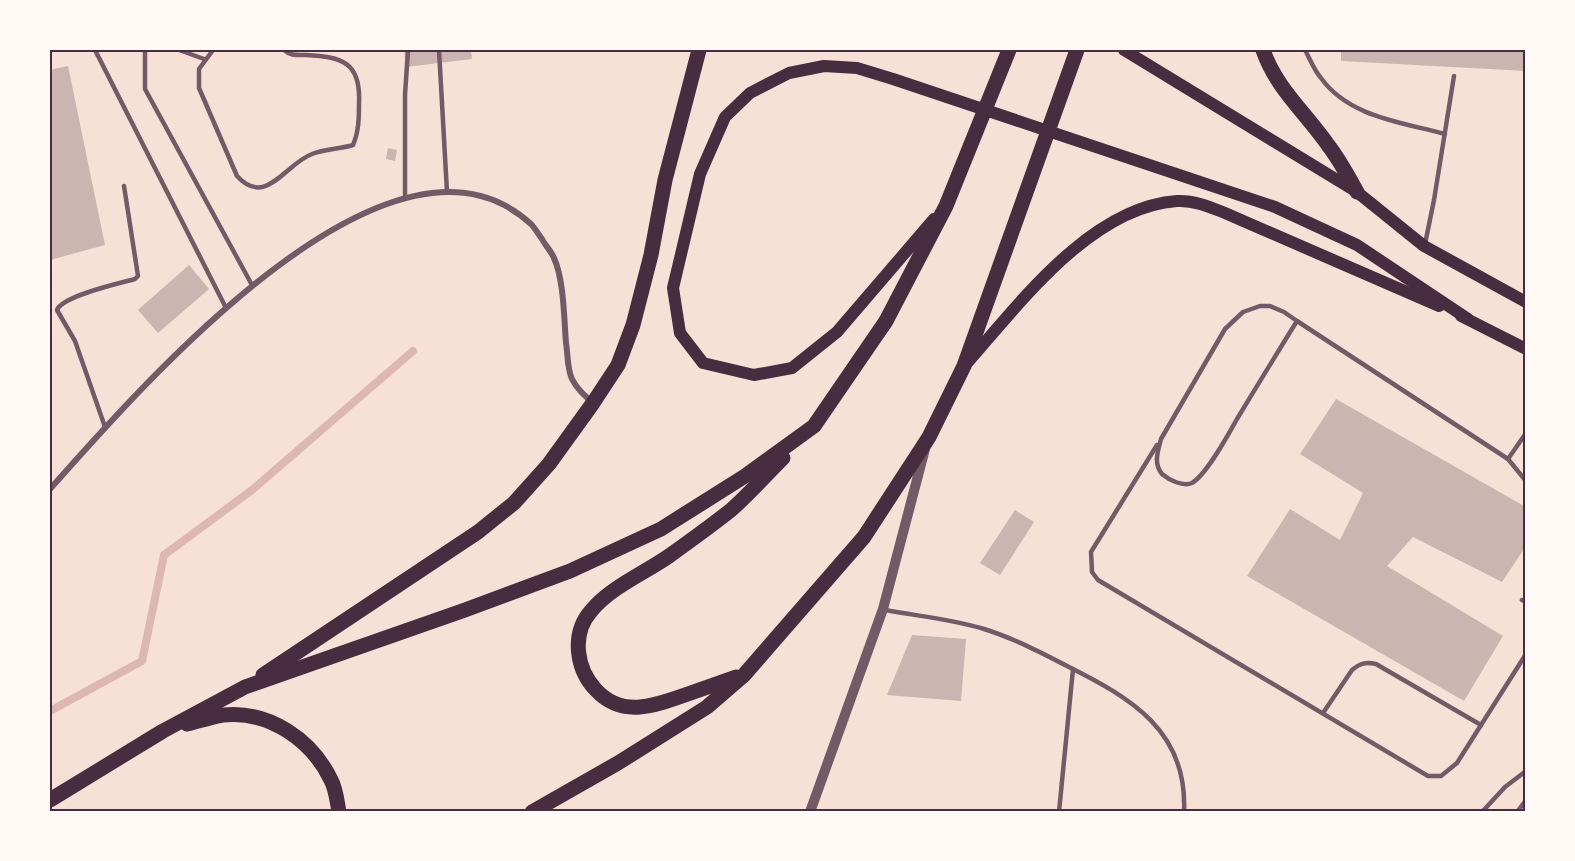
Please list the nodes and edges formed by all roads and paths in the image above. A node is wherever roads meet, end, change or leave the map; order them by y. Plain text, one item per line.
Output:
1 (95, 50) edge
2 (145, 50) edge
3 (179, 50) edge
4 (213, 50) edge
5 (284, 50) edge
6 (408, 50) edge
7 (438, 50) edge
8 (699, 50) edge
9 (1009, 50) edge
10 (1077, 50) edge
11 (1124, 50) edge
12 (1263, 50) edge
13 (1305, 50) edge
14 (204, 59) junction
15 (1454, 76) dead end
16 (1445, 134) junction
17 (123, 186) dead end
18 (447, 192) junction
19 (1357, 192) junction
20 (405, 198) junction
21 (946, 206) junction
22 (1424, 246) junction
23 (252, 285) junction
24 (1526, 302) edge
25 (225, 306) junction
26 (1468, 319) junction
27 (1298, 321) junction
28 (1526, 349) edge
29 (964, 366) junction
30 (593, 403) junction
31 (814, 426) junction
32 (105, 427) junction
33 (1526, 433) edge
34 (929, 437) junction
35 (1161, 439) junction
36 (1508, 459) junction
37 (1526, 481) edge
38 (50, 489) edge
39 (883, 609) junction
40 (1526, 654) edge
41 (1074, 669) junction
42 (744, 675) junction
43 (245, 687) junction
44 (1323, 713) junction
45 (1481, 725) junction
46 (163, 731) junction
47 (1526, 771) edge
48 (50, 800) edge
49 (1526, 800) edge
50 (339, 812) edge
51 (531, 812) edge
52 (810, 812) edge
53 (1059, 812) edge
54 (1184, 812) edge
55 (1482, 812) edge
56 (1517, 812) edge

1 - 25 lane
2 - 23 lane
3 - 14 lane
4 - 14 lane
5 - 14 lane
6 - 20 lane
7 - 18 lane
8 - 30 main road
9 - 21 main road
10 - 29 main road
11 - 19 main road
12 - 19 main road
13 - 16 lane
15 - 16 lane
16 - 22 lane
17 - 32 lane
18 - 20 street
18 - 30 street
19 - 22 main road
20 - 23 street
21 - 26 main road
21 - 31 main road
22 - 24 main road
23 - 25 street
25 - 32 street
26 - 28 main road
26 - 29 main road
27 - 35 lane
27 - 35 lane
27 - 36 lane
29 - 34 main road
30 - 43 main road
31 - 42 main road
31 - 43 main road
32 - 38 street
33 - 36 lane
34 - 39 street
34 - 42 main road
35 - 44 lane
36 - 37 lane
39 - 41 lane
39 - 52 street
40 - 45 lane
41 - 53 lane
41 - 54 lane
42 - 51 main road
43 - 46 main road
44 - 45 lane
44 - 45 lane
46 - 48 main road
46 - 50 main road
47 - 55 lane
49 - 56 lane

